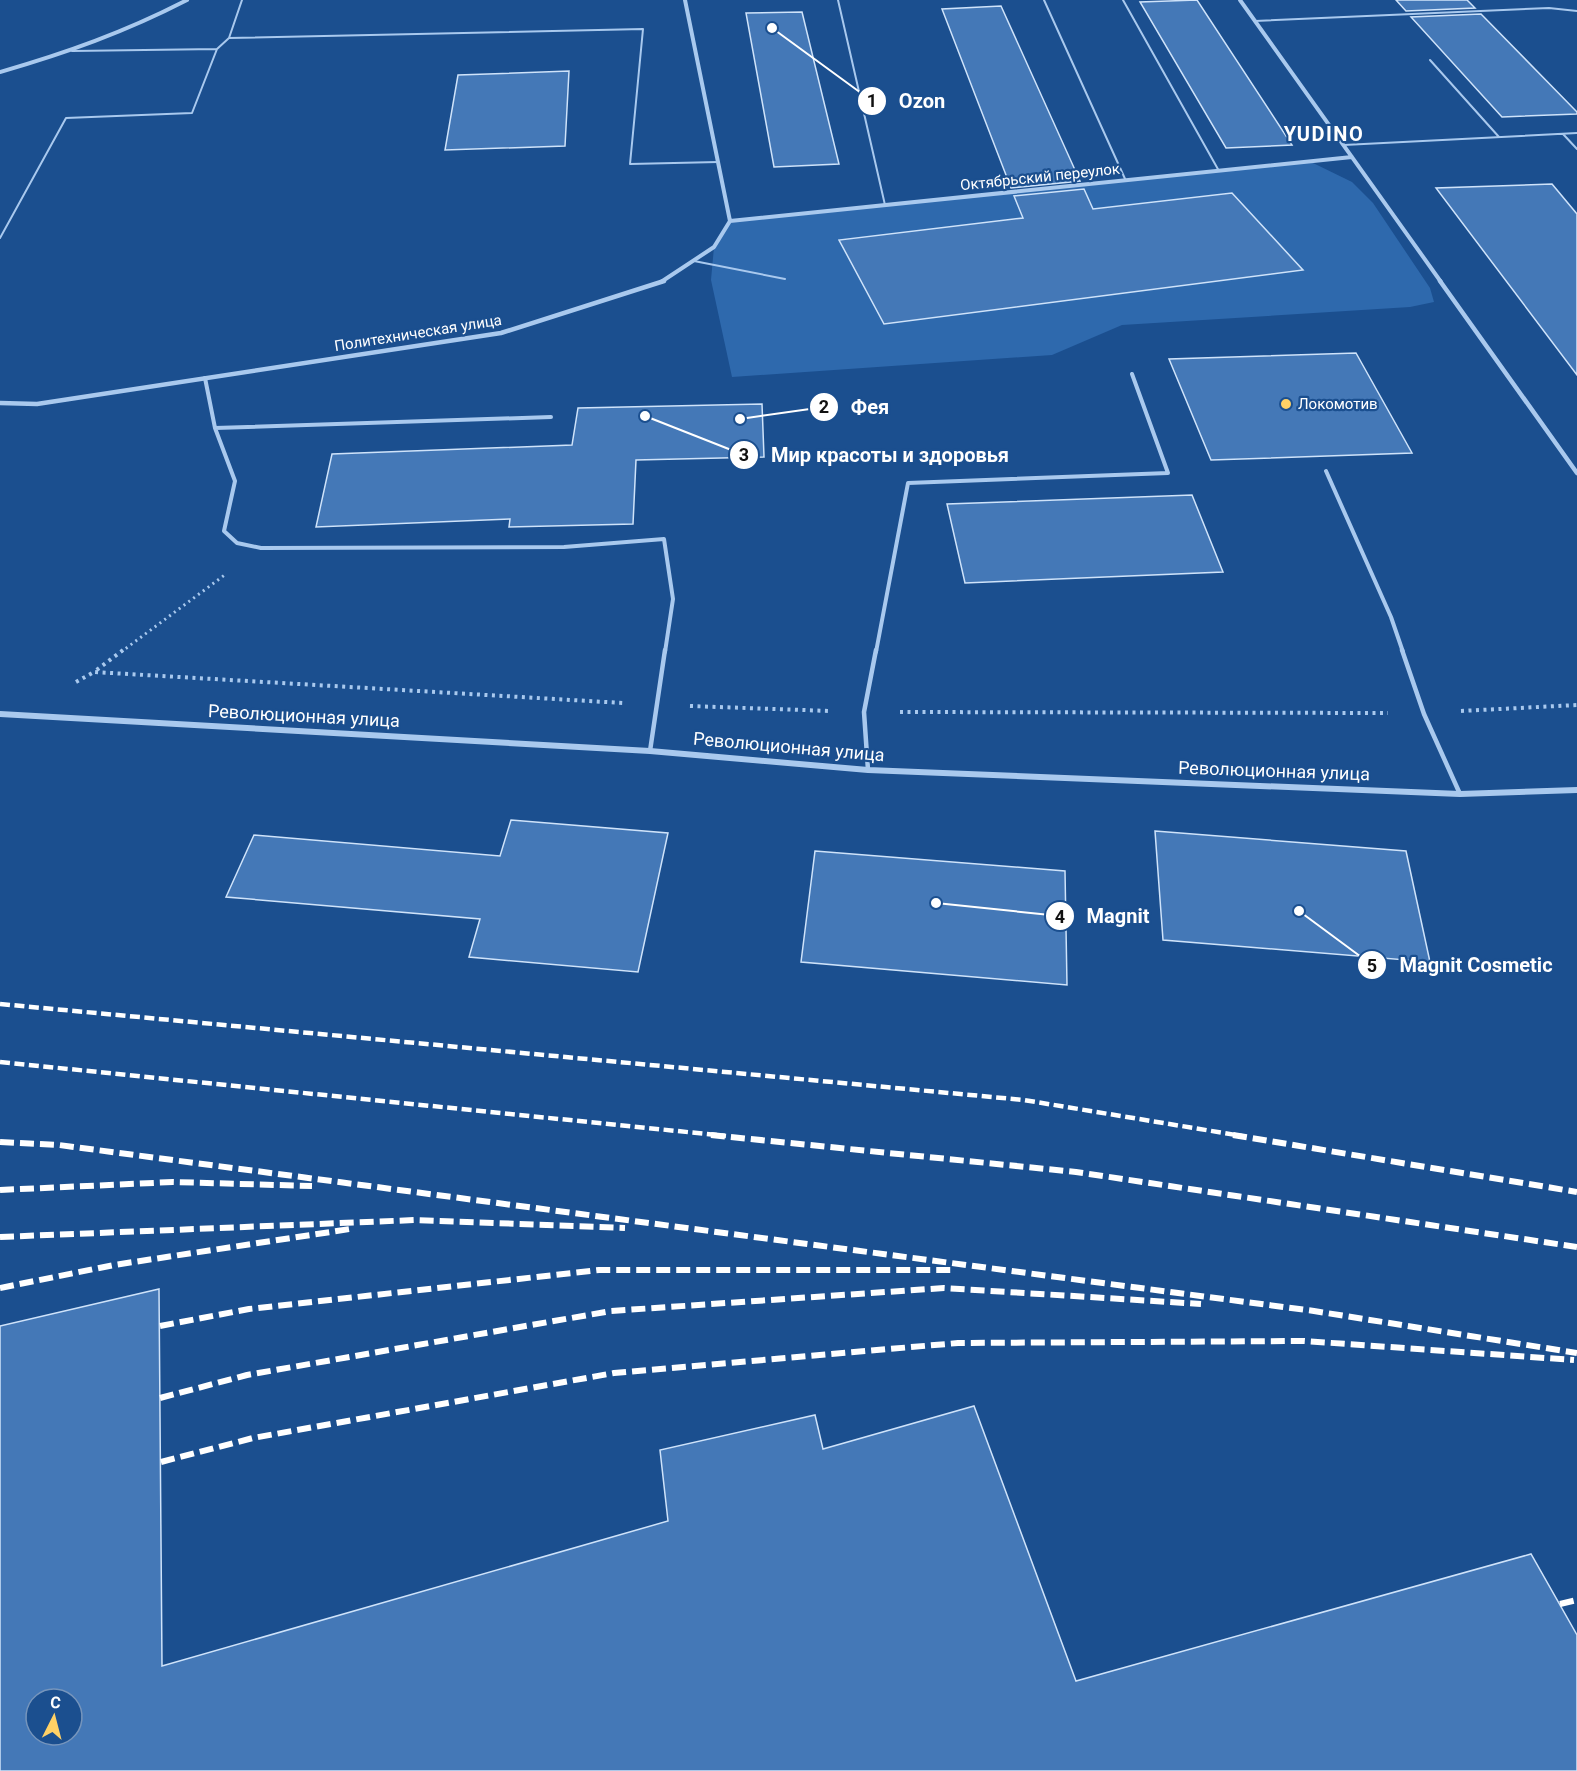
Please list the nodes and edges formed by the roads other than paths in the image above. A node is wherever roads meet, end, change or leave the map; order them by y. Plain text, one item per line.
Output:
1 (187, 0) edge
2 (242, 0) edge
3 (685, 0) edge
4 (838, 0) edge
5 (1044, 0) edge
6 (1123, 0) edge
7 (1240, 0) edge
8 (1577, 11) edge
9 (1255, 21) junction
10 (229, 39) junction
11 (218, 49) junction
12 (72, 51) junction
13 (1430, 60) dead end
14 (0, 72) edge
15 (1577, 133) edge
16 (1563, 134) junction
17 (1499, 137) junction
18 (1344, 145) junction
19 (1577, 149) edge
20 (1352, 157) junction
21 (718, 162) junction
22 (1219, 171) junction
23 (1126, 181) junction
24 (885, 205) junction
25 (730, 221) junction
26 (0, 238) edge
27 (694, 261) junction
28 (785, 279) dead end
29 (1132, 374) dead end
30 (206, 378) junction
31 (0, 403) edge
32 (551, 417) dead end
33 (215, 428) junction
34 (1326, 471) dead end
35 (1577, 473) edge
36 (0, 714) edge
37 (650, 751) junction
38 (868, 770) junction
39 (1577, 790) edge
40 (1460, 794) junction

1 - 12 street
2 - 10 lane
3 - 21 street
4 - 24 lane
5 - 23 lane
6 - 22 lane
7 - 9 street
8 - 9 lane
9 - 18 street
10 - 11 lane
10 - 21 lane
11 - 12 lane
11 - 26 lane
12 - 14 street
13 - 17 lane
15 - 16 lane
16 - 17 lane
16 - 19 lane
17 - 18 lane
18 - 20 street
20 - 22 street, Октябрьский переулок
20 - 35 street
21 - 25 street
22 - 23 street, Октябрьский переулок
23 - 24 street, Октябрьский переулок
24 - 25 street, Октябрьский переулок
25 - 27 street, Политехническая улица
27 - 28 lane
27 - 30 street, Политехническая улица
29 - 38 lane
30 - 31 street, Политехническая улица
30 - 33 lane
32 - 33 lane
33 - 37 lane
34 - 40 lane
36 - 37 street, Революционная улица
37 - 38 street, Революционная улица
38 - 40 street, Революционная улица
39 - 40 street, Революционная улица

